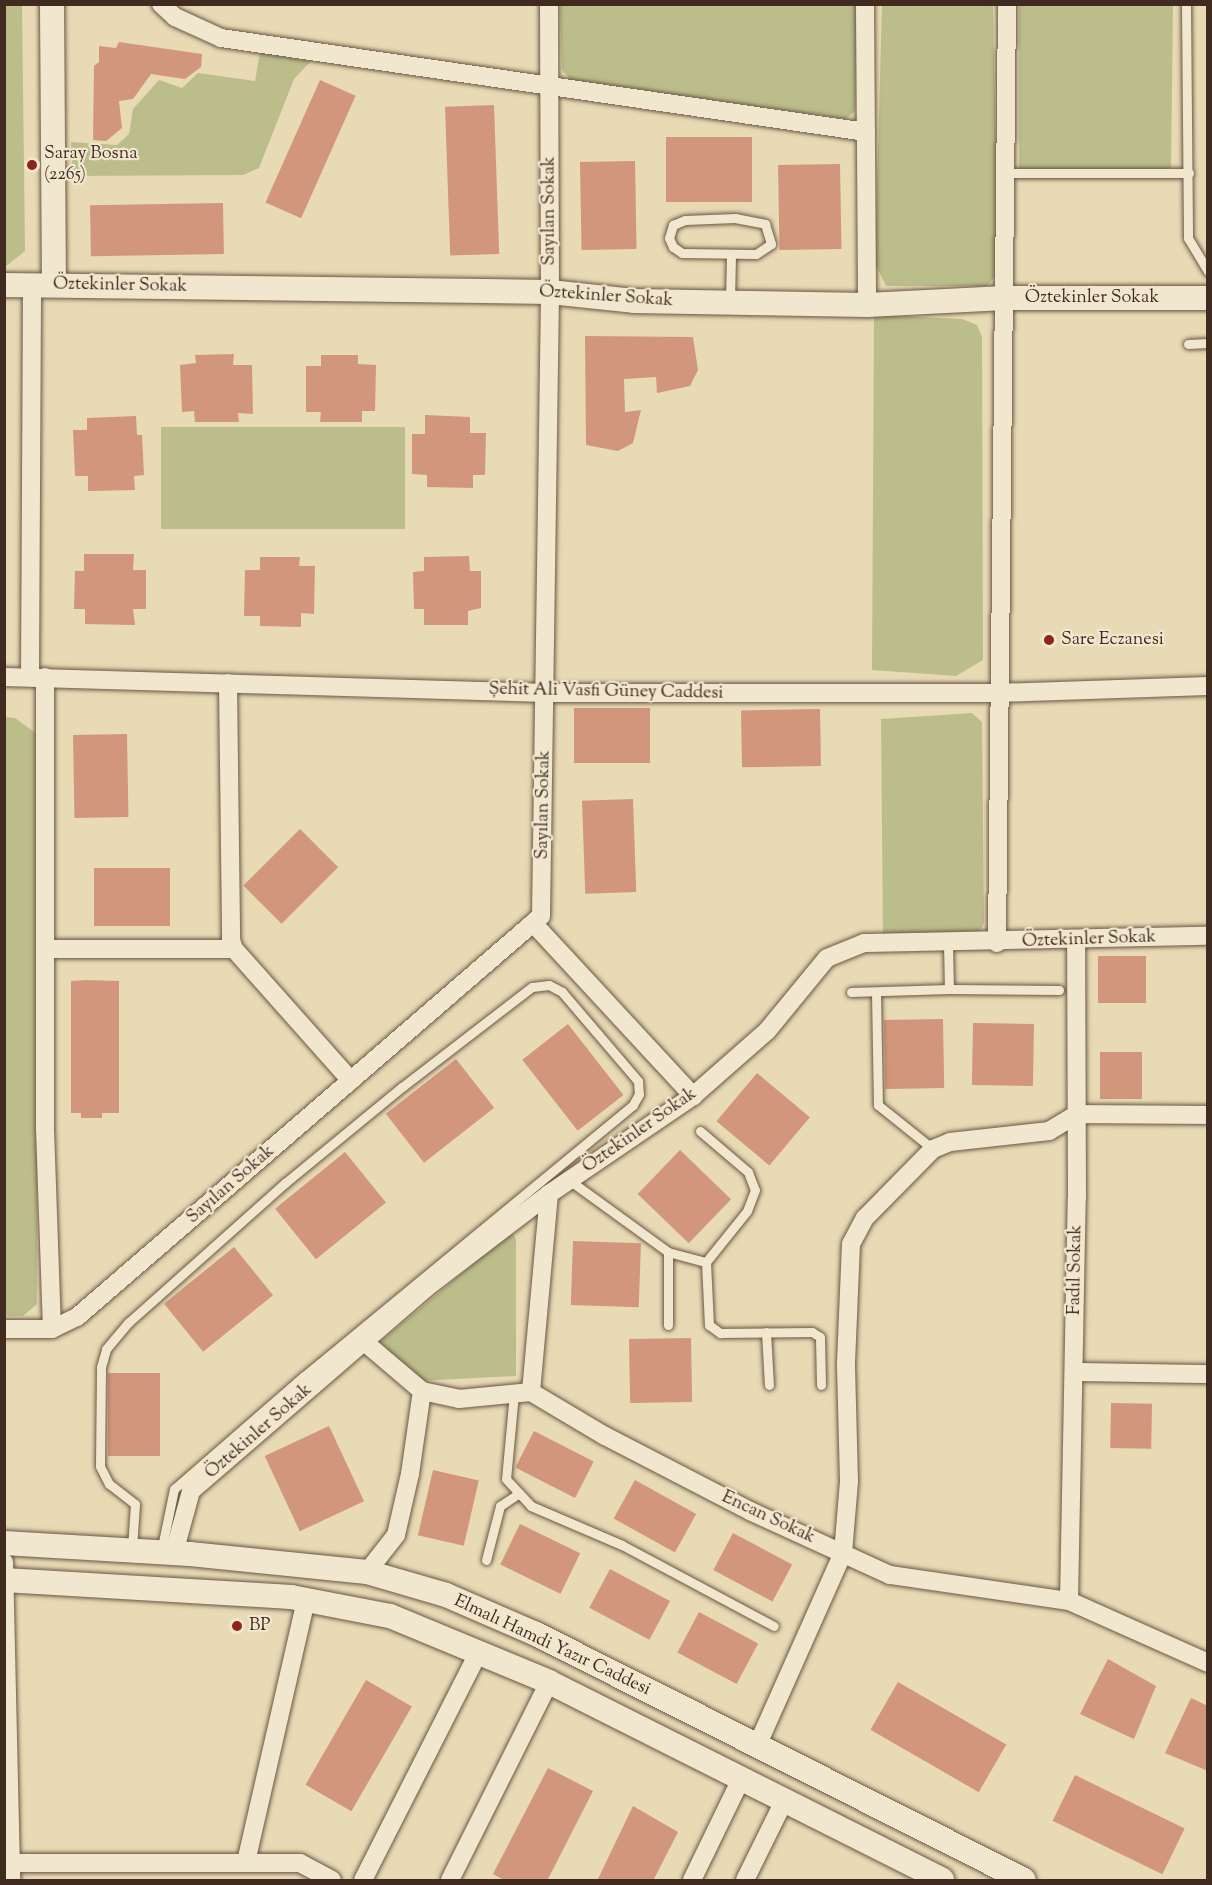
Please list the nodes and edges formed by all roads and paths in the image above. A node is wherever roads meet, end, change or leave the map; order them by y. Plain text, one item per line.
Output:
1 (52, 4) edge
2 (160, 4) edge
3 (549, 4) edge
4 (865, 4) edge
5 (1007, 4) edge
6 (1186, 4) edge
7 (549, 84) junction
8 (866, 132) junction
9 (1005, 173) junction
10 (1188, 174) junction
11 (731, 255) junction
12 (1208, 271) edge
13 (4, 285) edge
14 (43, 285) junction
15 (550, 292) junction
16 (1005, 298) junction
17 (1208, 298) edge
18 (730, 303) junction
19 (867, 305) junction
20 (1208, 343) edge
21 (1188, 344) dead end
22 (4, 677) edge
23 (37, 677) junction
24 (228, 683) junction
25 (1208, 686) edge
26 (546, 693) junction
27 (997, 693) junction
28 (533, 923) junction
29 (1208, 936) edge
30 (1076, 939) junction
31 (948, 943) junction
32 (997, 943) junction
33 (45, 949) junction
34 (234, 949) junction
35 (949, 989) junction
36 (1059, 990) dead end
37 (851, 992) dead end
38 (876, 992) junction
39 (351, 1082) junction
40 (693, 1096) junction
41 (1077, 1114) junction
42 (1208, 1115) edge
43 (700, 1131) dead end
44 (933, 1149) junction
45 (569, 1180) junction
46 (549, 1194) junction
47 (668, 1252) junction
48 (706, 1262) junction
49 (668, 1325) dead end
50 (4, 1329) edge
51 (52, 1329) junction
52 (766, 1332) junction
53 (362, 1340) junction
54 (1074, 1372) junction
55 (1208, 1374) edge
56 (769, 1385) dead end
57 (821, 1385) dead end
58 (422, 1391) junction
59 (522, 1393) junction
60 (519, 1493) junction
61 (4, 1543) edge
62 (131, 1551) junction
63 (167, 1553) junction
64 (843, 1553) junction
65 (486, 1560) dead end
66 (367, 1572) junction
67 (6, 1574) edge
68 (306, 1600) junction
69 (1070, 1601) junction
70 (774, 1626) dead end
71 (479, 1651) junction
72 (1208, 1663) edge
73 (549, 1682) junction
74 (757, 1746) junction
75 (741, 1779) junction
76 (784, 1801) junction
77 (246, 1862) junction
78 (11, 1872) edge
79 (332, 1881) edge
80 (363, 1881) edge
81 (450, 1881) edge
82 (692, 1881) edge
83 (745, 1881) edge
84 (942, 1881) edge
85 (1024, 1881) edge

1 - 14 main road
2 - 7 street
3 - 7 street, Sayılan Sokak
4 - 8 street
5 - 9 street
6 - 10 lane
7 - 8 street
7 - 15 street, Sayılan Sokak
8 - 19 street
9 - 10 lane
9 - 16 street
10 - 12 lane
11 - 11 lane
11 - 18 lane
13 - 14 main road, Öztekinler Sokak
14 - 15 main road, Öztekinler Sokak
14 - 23 street
15 - 18 main road, Öztekinler Sokak
15 - 26 street, Sayılan Sokak
16 - 17 main road, Öztekinler Sokak
16 - 19 main road, Öztekinler Sokak
16 - 27 street
18 - 19 main road, Öztekinler Sokak
20 - 21 lane
22 - 23 street, Şehit Ali Vasfi Güney Caddesi
23 - 24 street, Şehit Ali Vasfi Güney Caddesi
23 - 33 street
24 - 26 street, Şehit Ali Vasfi Güney Caddesi
24 - 34 street
25 - 27 street, Şehit Ali Vasfi Güney Caddesi
26 - 27 street, Şehit Ali Vasfi Güney Caddesi
26 - 28 street, Sayılan Sokak
27 - 32 street
28 - 39 street, Sayılan Sokak
28 - 40 street
29 - 30 street, Öztekinler Sokak
30 - 32 street, Öztekinler Sokak
30 - 41 street, Fadıl Sokak
31 - 32 street, Öztekinler Sokak
31 - 35 lane
31 - 40 street, Öztekinler Sokak
33 - 34 street
33 - 51 street
34 - 39 street
35 - 36 lane
35 - 38 lane
37 - 38 lane
38 - 44 lane
39 - 51 street, Sayılan Sokak
40 - 45 street, Öztekinler Sokak
41 - 42 street
41 - 44 street
41 - 54 street, Fadıl Sokak
43 - 48 lane
44 - 64 street
45 - 46 street, Öztekinler Sokak
45 - 47 lane
46 - 53 street, Öztekinler Sokak
46 - 59 street
47 - 48 lane
47 - 49 lane
48 - 52 lane
50 - 51 street, Sayılan Sokak
52 - 56 lane
52 - 57 lane
53 - 58 street
53 - 63 street, Öztekinler Sokak
54 - 55 street
54 - 69 street, Fadıl Sokak
58 - 59 street
58 - 66 street
59 - 60 lane
59 - 64 street, Encan Sokak
60 - 65 lane
60 - 70 lane
61 - 62 main road, Elmalı Hamdi Yazır Caddesi
62 - 63 main road, Elmalı Hamdi Yazır Caddesi
62 - 63 lane
63 - 66 main road, Elmalı Hamdi Yazır Caddesi
64 - 69 street, Encan Sokak
64 - 74 street
66 - 74 main road, Elmalı Hamdi Yazır Caddesi
67 - 68 main road, Elmalı Hamdi Yazır Caddesi
67 - 78 street
68 - 71 main road, Elmalı Hamdi Yazır Caddesi
68 - 77 street
69 - 72 street, Encan Sokak
71 - 73 main road, Elmalı Hamdi Yazır Caddesi
71 - 80 street
73 - 75 main road, Elmalı Hamdi Yazır Caddesi
73 - 81 street
74 - 85 main road, Elmalı Hamdi Yazır Caddesi
75 - 76 main road, Elmalı Hamdi Yazır Caddesi
75 - 82 street
76 - 83 street
76 - 84 main road, Elmalı Hamdi Yazır Caddesi
77 - 78 street
77 - 79 street

